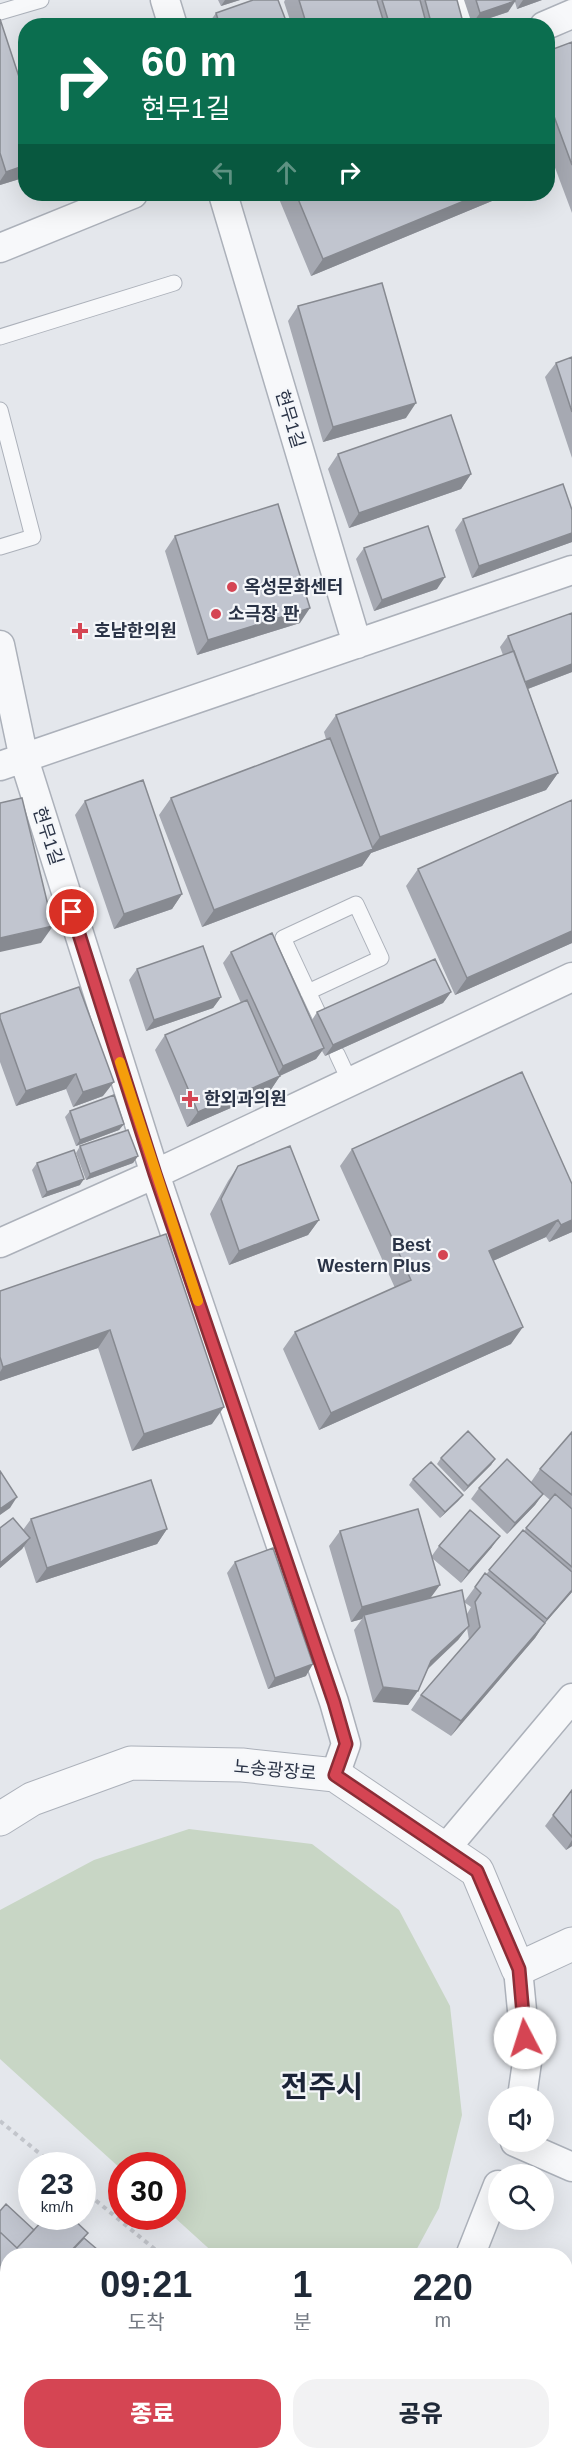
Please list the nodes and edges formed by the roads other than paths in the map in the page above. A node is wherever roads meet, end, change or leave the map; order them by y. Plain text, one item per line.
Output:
1 (41, 0) edge
2 (165, 0) edge
3 (457, 0) edge
4 (0, 12) edge
5 (572, 14) edge
6 (171, 18) edge
7 (463, 18) edge
8 (555, 21) edge
9 (116, 201) edge
10 (225, 201) edge
11 (0, 248) edge
12 (174, 283) dead end
13 (0, 337) edge
14 (0, 410) edge
15 (0, 548) edge
16 (572, 570) edge
17 (357, 644) junction
18 (0, 645) edge
19 (12, 762) edge
20 (572, 977) edge
21 (308, 992) junction
22 (319, 1014) edge
23 (337, 1054) edge
24 (350, 1082) junction
25 (155, 1174) junction
26 (0, 1243) edge
27 (572, 1698) edge
28 (335, 1775) junction
29 (0, 1819) edge
30 (446, 1848) junction
31 (572, 1944) edge
32 (519, 1969) junction
33 (524, 2086) edge
34 (538, 2152) edge
35 (572, 2167) edge
36 (488, 2210) edge
37 (473, 2248) edge

1 - 4 lane
2 - 6 street
3 - 7 street
5 - 8 street
9 - 11 street
10 - 17 street, 현무1길
12 - 13 lane
14 - 15 lane
16 - 17 street
17 - 19 street
18 - 19 street, 현무1길
19 - 25 street, 현무1길
20 - 24 street
21 - 21 lane
21 - 22 lane
23 - 24 lane
24 - 25 street
25 - 26 street
25 - 28 street, 현무1길
27 - 30 street
28 - 29 street, 노송광장로
28 - 30 street, 노송광장로
30 - 32 street, 노송광장로
31 - 32 street
32 - 33 street, 노송광장로
34 - 35 street
36 - 37 street

